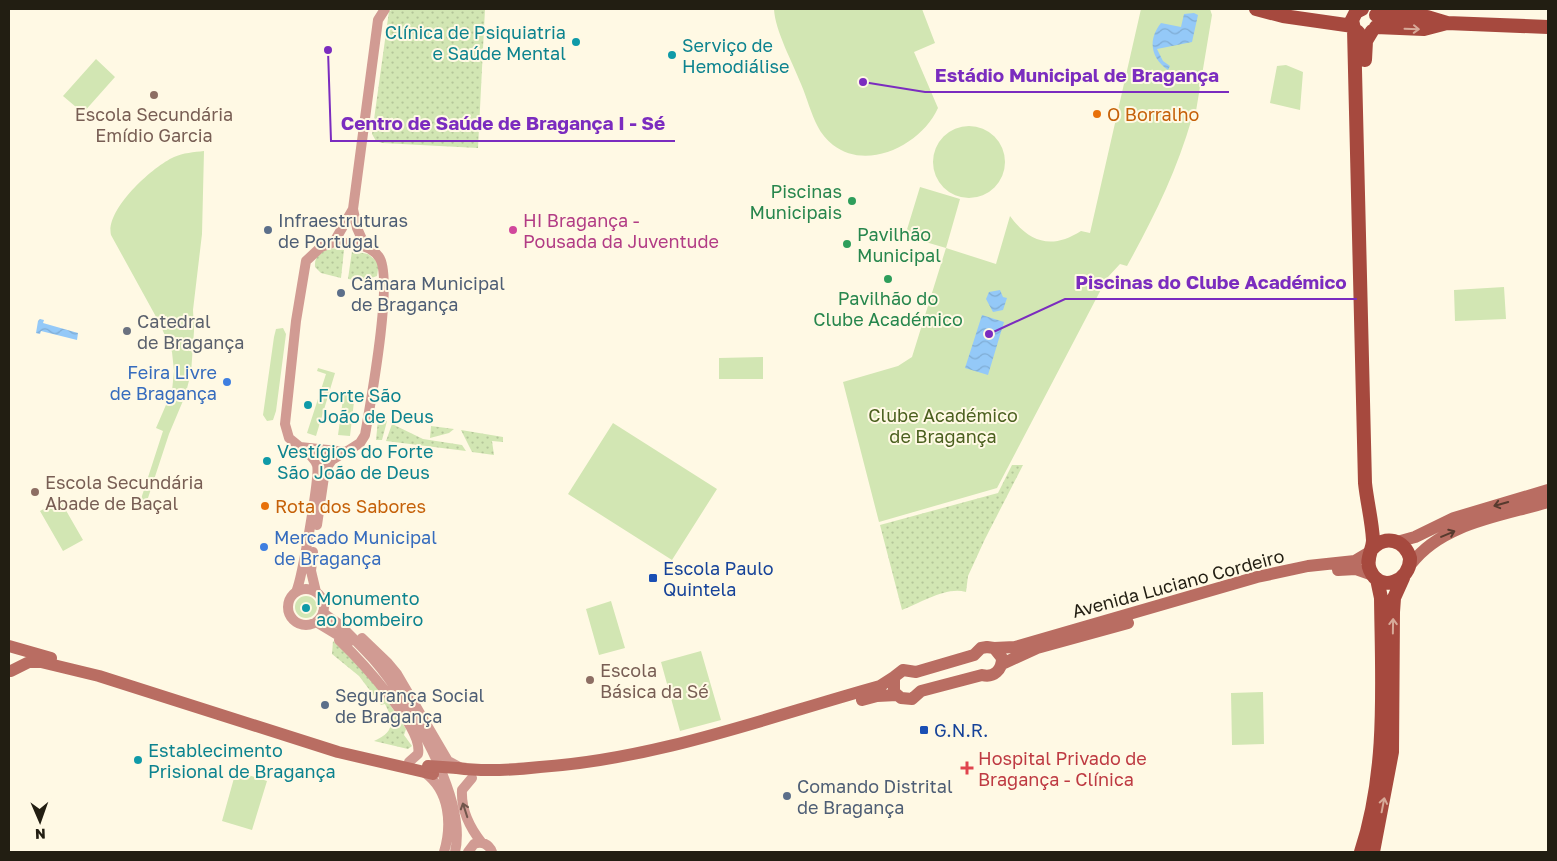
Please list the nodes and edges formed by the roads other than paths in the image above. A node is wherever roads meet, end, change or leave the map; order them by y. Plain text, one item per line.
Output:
1 (375, 9) edge
2 (385, 9) edge
3 (1256, 9) edge
4 (1286, 9) edge
5 (1364, 17) edge
6 (378, 20) junction
7 (1548, 27) edge
8 (353, 209) junction
9 (334, 242) junction
10 (364, 246) junction
11 (300, 447) junction
12 (346, 452) junction
13 (1548, 490) edge
14 (1548, 502) edge
15 (1395, 541) junction
16 (1371, 550) junction
17 (1411, 564) junction
18 (1375, 577) junction
19 (1404, 578) junction
20 (296, 592) junction
21 (316, 592) junction
22 (323, 612) junction
23 (314, 623) junction
24 (340, 624) junction
25 (9, 647) edge
26 (994, 648) junction
27 (1002, 664) junction
28 (10, 672) edge
29 (894, 678) junction
30 (897, 696) junction
31 (409, 762) junction
32 (428, 771) junction
33 (463, 773) junction
34 (482, 843) junction
35 (444, 852) edge
36 (451, 852) edge
37 (455, 852) edge
38 (468, 852) edge
39 (492, 852) edge
40 (1361, 852) edge
41 (1373, 852) edge

1 - 6 street
2 - 6 street
3 - 5 main road
4 - 5 main road
5 - 7 main road
5 - 15 main road
5 - 16 main road
6 - 8 street
8 - 9 street
8 - 10 street
9 - 10 street
9 - 11 street
10 - 12 street
11 - 12 street
11 - 20 street
12 - 21 street
13 -> 15 main road
17 -> 14 main road
15 - 16 main road
15 - 17 main road
16 - 18 main road
16 - 26 main road, Avenida Luciano Cordeiro
17 - 19 main road
18 - 19 main road
18 - 27 main road, Avenida Luciano Cordeiro
18 - 40 main road
41 -> 19 main road
20 - 21 street
20 - 23 street
21 - 22 street
22 - 23 street
22 - 24 street
23 - 31 street
23 - 36 street
24 - 33 street
24 - 37 street
25 - 28 main road
25 - 31 main road
26 - 27 main road
26 - 29 main road, Avenida Luciano Cordeiro
27 - 30 main road, Avenida Luciano Cordeiro
28 - 32 main road
29 - 30 main road
29 - 33 main road
30 - 33 main road
31 - 32 main road
32 - 33 main road, bridge
32 - 35 street
34 -> 33 street
34 - 38 street
34 - 39 street

